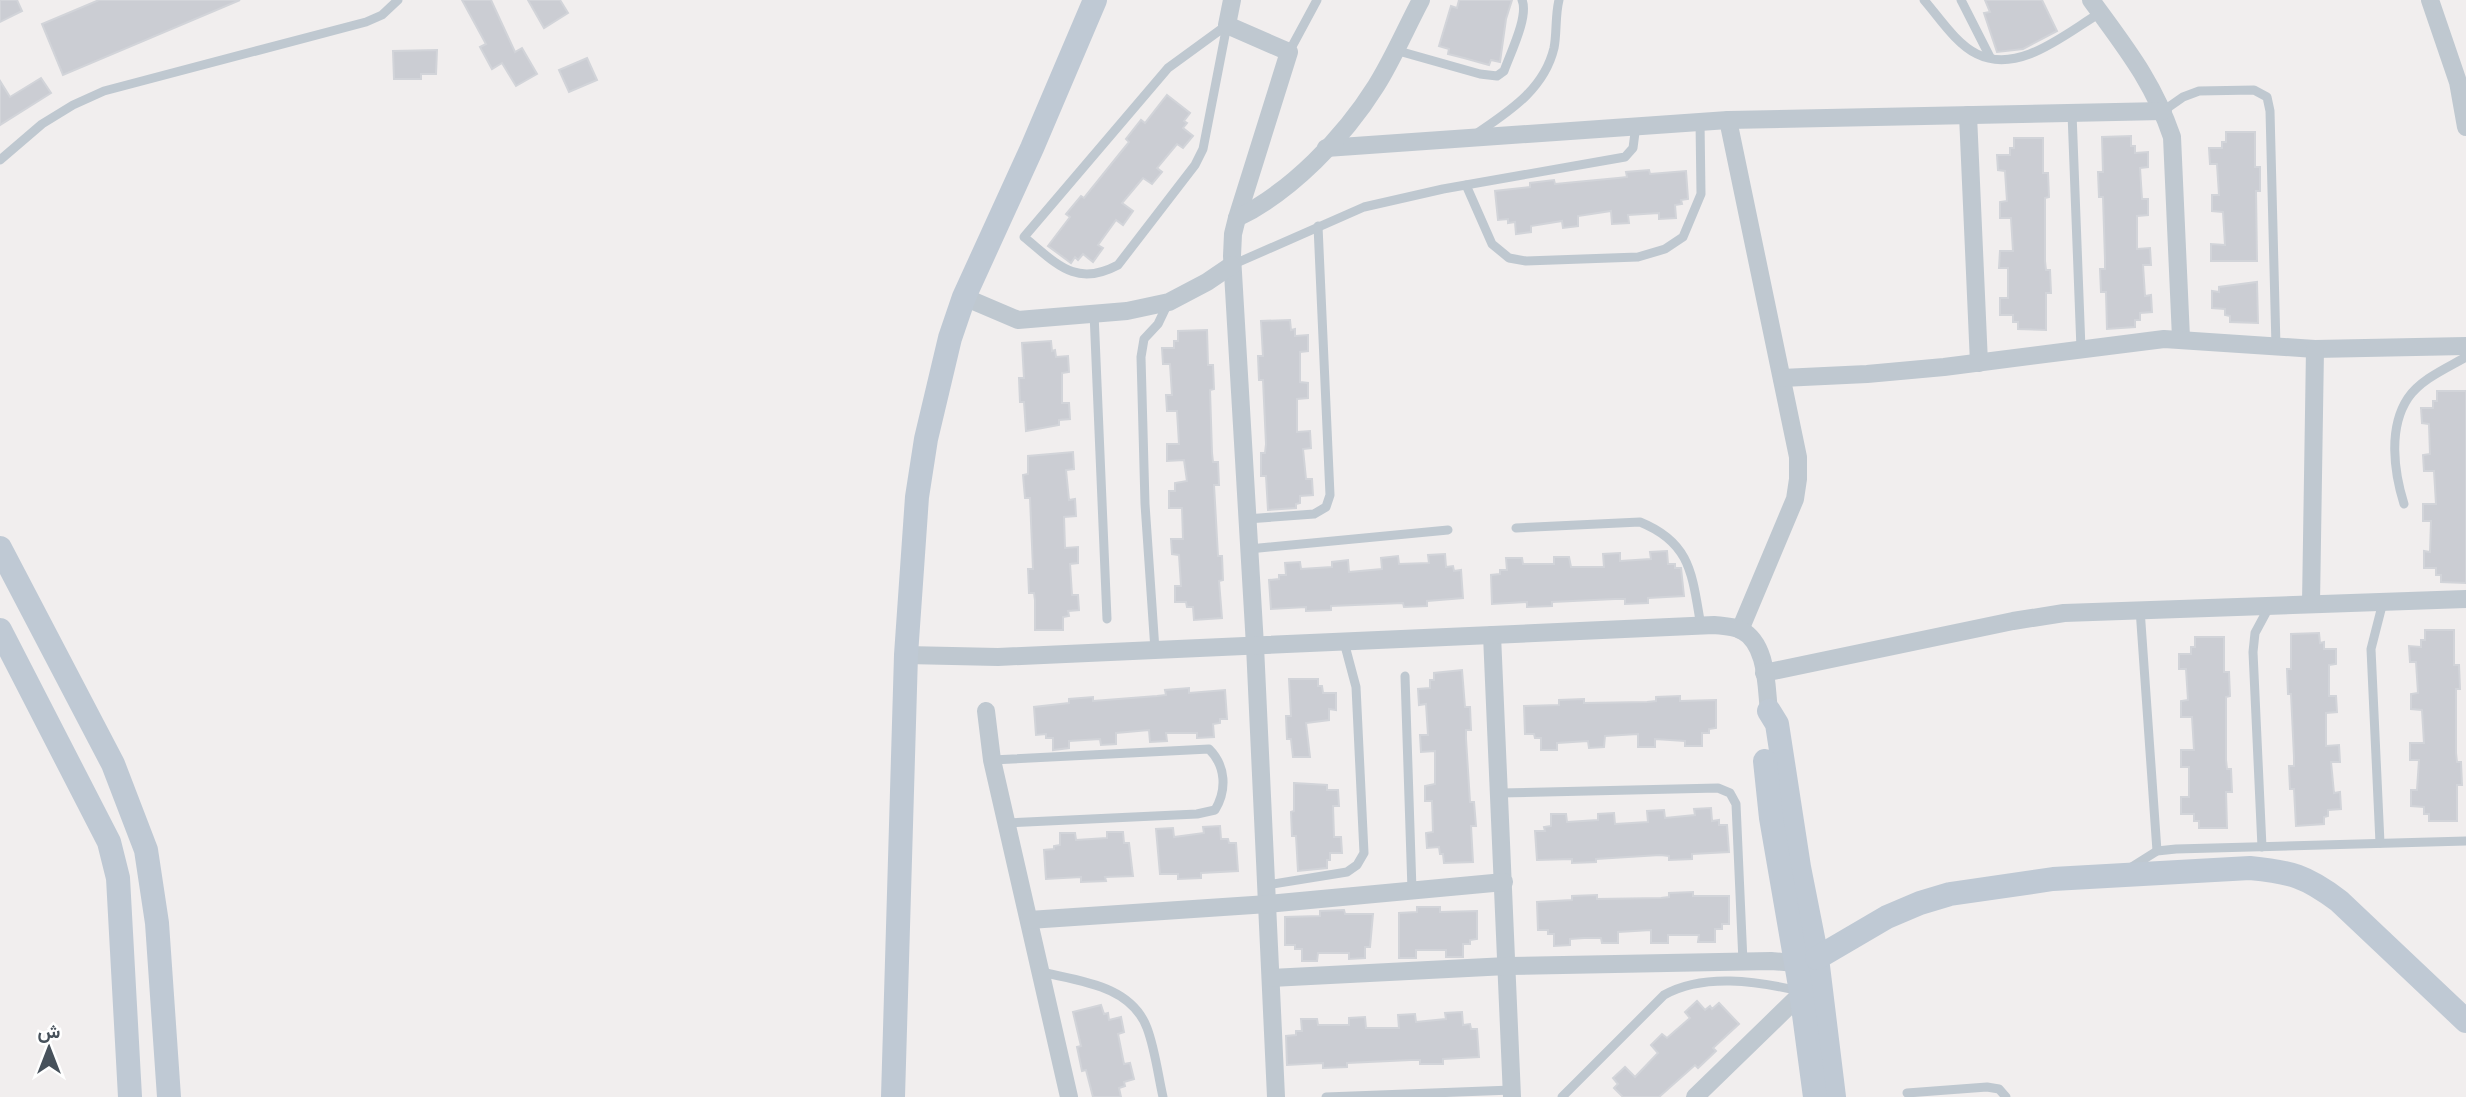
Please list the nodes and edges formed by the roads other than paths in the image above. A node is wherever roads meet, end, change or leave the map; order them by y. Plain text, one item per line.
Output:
1 (398, 0) edge
2 (1095, 0) edge
3 (1232, 0) edge
4 (1317, 0) edge
5 (1421, 0) edge
6 (1522, 0) edge
7 (1559, 0) edge
8 (1924, 0) edge
9 (1961, 0) edge
10 (2430, 0) edge
11 (2096, 6) edge
12 (1227, 25) junction
13 (1395, 50) junction
14 (1289, 52) junction
15 (1990, 57) junction
16 (2163, 111) junction
17 (2072, 113) junction
18 (1968, 115) junction
19 (1728, 120) junction
20 (1700, 121) junction
21 (1636, 125) junction
22 (2466, 127) edge
23 (1471, 138) junction
24 (1326, 148) junction
25 (0, 160) edge
26 (1466, 185) junction
27 (1237, 218) junction
28 (1318, 226) junction
29 (1232, 265) junction
30 (964, 297) junction
31 (1169, 302) junction
32 (1094, 313) junction
33 (2181, 338) junction
34 (2466, 346) edge
35 (2276, 347) junction
36 (2081, 349) junction
37 (2315, 349) junction
38 (2466, 357) edge
39 (1979, 363) junction
40 (1782, 378) junction
41 (2404, 504) dead end
42 (1247, 519) junction
43 (1516, 528) dead end
44 (1448, 530) dead end
45 (0, 548) edge
46 (1249, 549) junction
47 (2466, 599) edge
48 (2383, 602) junction
49 (2311, 604) junction
50 (2270, 605) junction
51 (2140, 609) junction
52 (1107, 618) dead end
53 (1701, 626) junction
54 (1740, 629) junction
55 (0, 630) edge
56 (1492, 635) junction
57 (1344, 642) junction
58 (1255, 646) junction
59 (1155, 650) junction
60 (906, 655) junction
61 (1764, 673) junction
62 (1405, 676) dead end
63 (986, 710) dead end
64 (1769, 712) joint
65 (992, 760) junction
66 (1500, 793) junction
67 (1006, 823) junction
68 (2466, 841) edge
69 (2380, 843) junction
70 (2262, 847) junction
71 (2157, 851) junction
72 (2120, 875) junction
73 (1504, 882) junction
74 (1267, 885) junction
75 (1412, 890) junction
76 (1268, 904) junction
77 (1029, 920) junction
78 (1806, 960) junction
79 (1743, 962) junction
80 (1507, 966) junction
81 (1041, 972) junction
82 (1271, 978) junction
83 (1801, 993) junction
84 (2466, 1021) edge
85 (1512, 1093) edge
86 (1907, 1093) dead end
87 (130, 1097) edge
88 (169, 1097) edge
89 (893, 1097) edge
90 (1069, 1097) edge
91 (1163, 1097) edge
92 (1276, 1097) edge
93 (1326, 1097) edge
94 (1562, 1097) edge
95 (1695, 1097) edge
96 (1815, 1097) edge
97 (1835, 1097) edge
98 (2006, 1097) edge

1 - 25 lane
2 - 30 street
3 - 12 street
4 - 14 lane
5 - 13 street
6 - 13 lane
7 - 23 lane
8 - 15 lane
9 - 15 lane
10 - 22 street
11 - 15 lane
11 - 16 street
12 - 12 lane
12 - 14 street
13 - 24 street
14 - 27 street
16 - 17 street
16 - 33 street
16 - 35 lane
17 - 18 street
17 - 36 lane
18 - 19 street
18 - 39 street
19 - 20 street
19 - 40 street
20 - 21 street
20 - 26 lane
21 - 23 street
21 - 26 lane
23 - 24 street
24 - 27 street
26 - 28 lane
27 - 29 street
28 - 29 lane
28 - 42 lane
29 - 31 street
29 - 42 street
30 - 32 street
30 - 60 street
31 - 32 street
31 - 59 lane
32 - 52 lane
33 - 35 street
33 - 36 street
34 - 37 street
35 - 37 street
36 - 39 street
37 - 49 street
38 - 41 lane
39 - 40 street
40 - 54 street
42 - 46 street
43 - 53 lane
44 - 46 lane
45 - 88 street
46 - 58 street
47 - 48 street
48 - 49 street
48 - 69 lane
49 - 50 street
50 - 51 street
50 - 70 lane
51 - 61 street
51 - 71 lane
53 - 54 street
53 - 56 street
54 - 61 street
55 - 87 street
56 - 57 street
56 - 66 street
57 - 58 street
57 - 74 lane
58 - 59 street
58 - 74 street
59 - 60 street
60 - 89 street
61 - 64 street
62 - 75 lane
63 - 65 street
64 - 78 street
65 - 67 street
65 - 67 lane
66 - 73 street
66 - 79 lane
67 - 77 street
68 - 69 lane
69 - 70 lane
70 - 71 lane
71 - 72 lane
72 - 78 street
72 - 84 street
73 - 75 street
73 - 80 street
74 - 76 street
75 - 76 street
76 - 77 street
76 - 82 street
77 - 81 street
78 - 79 street
78 - 83 street
78 - 97 street
79 - 80 street
80 - 82 street
80 - 85 street
81 - 90 street
81 - 91 lane
82 - 92 street
83 - 94 lane
83 - 95 street
83 - 96 street
85 - 93 lane
86 - 98 lane

